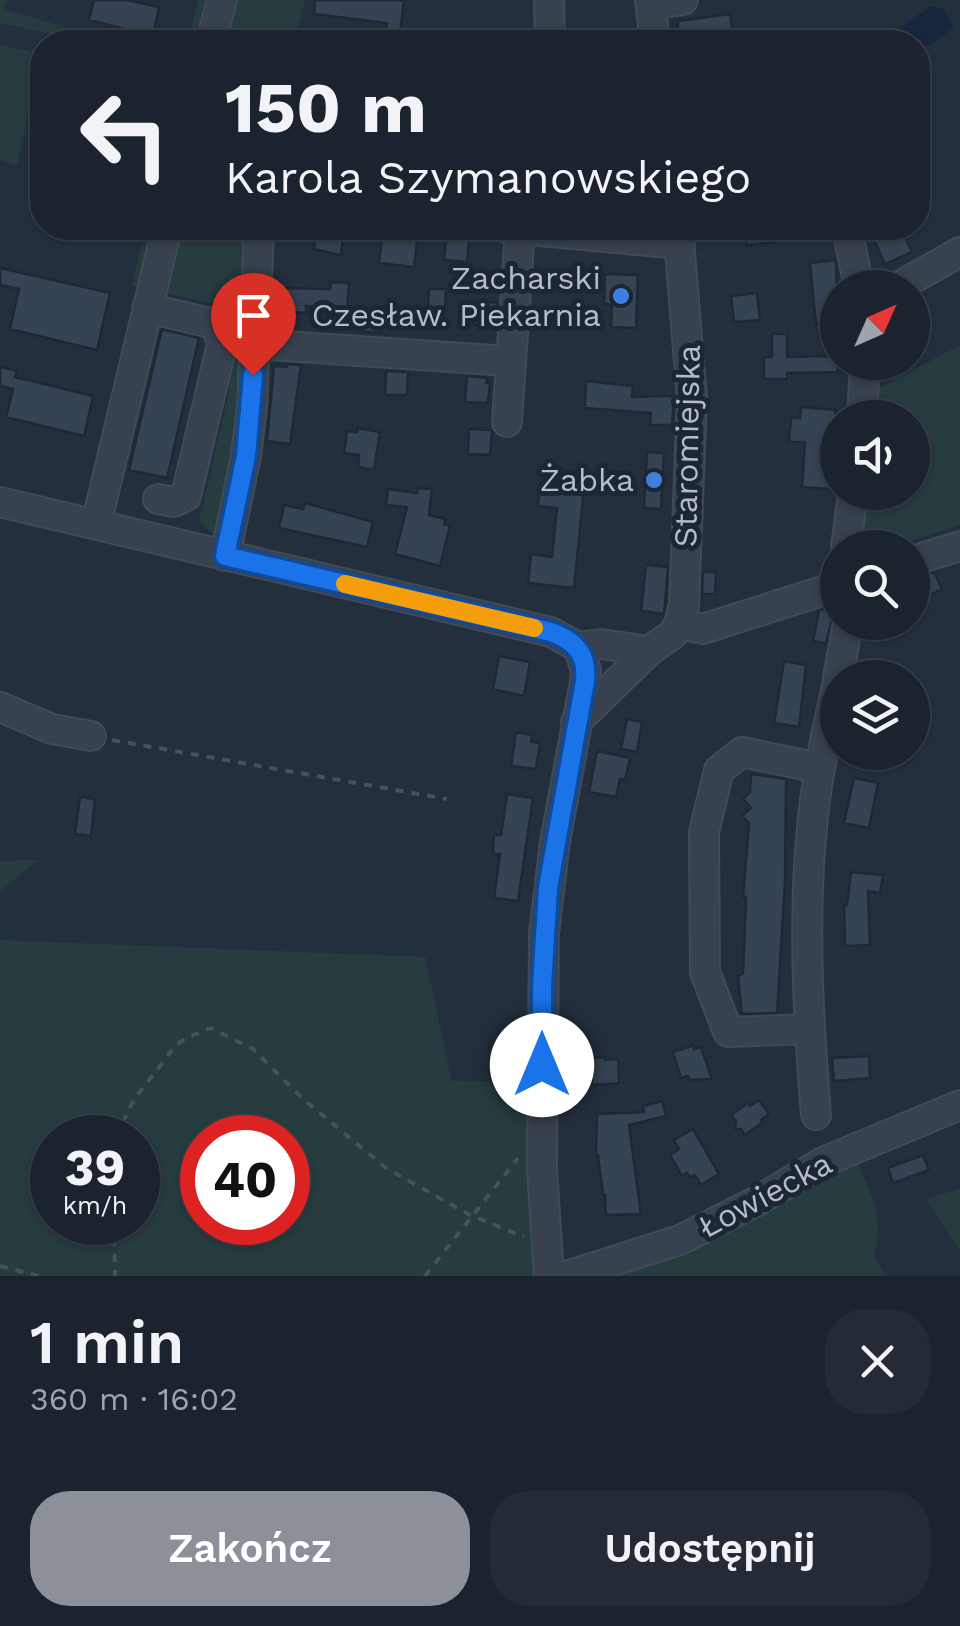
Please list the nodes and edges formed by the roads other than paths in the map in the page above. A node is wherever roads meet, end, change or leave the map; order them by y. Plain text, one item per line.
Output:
1 (222, 0) edge
2 (549, 0) edge
3 (683, 0) edge
4 (651, 2) edge
5 (215, 30) edge
6 (550, 30) edge
7 (654, 30) edge
8 (164, 240) edge
9 (258, 240) edge
10 (513, 240) edge
11 (679, 240) edge
12 (849, 240) edge
13 (960, 252) edge
14 (855, 270) edge
15 (928, 270) edge
16 (147, 308) junction
17 (254, 344) junction
18 (510, 360) junction
19 (507, 422) dead end
20 (158, 499) dead end
21 (0, 502) edge
22 (96, 525) junction
23 (960, 546) edge
24 (225, 556) junction
25 (930, 556) edge
26 (820, 591) edge
27 (691, 627) junction
28 (578, 647) junction
29 (649, 650) junction
30 (0, 707) edge
31 (576, 722) junction
32 (91, 736) road end
33 (820, 763) edge
34 (819, 768) junction
35 (809, 1029) junction
36 (960, 1105) edge
37 (816, 1114) dead end
38 (549, 1276) edge
39 (566, 1276) edge

1 - 5 street
2 - 6 street
3 - 4 street
4 - 7 street
8 - 16 street
9 - 17 street
10 - 18 street
11 - 27 street, Staromiejska
12 - 14 street
13 - 15 street
16 - 20 street
16 - 22 street
17 - 18 street
17 - 24 street
18 - 19 street
21 - 22 street
22 - 24 street
23 - 25 street
24 - 28 street
26 - 27 street
27 - 29 street
28 - 29 street
28 - 31 street
29 - 31 street
30 - 32 street
31 - 38 street
33 - 34 street
34 - 35 street
34 - 35 street
35 - 37 street
36 - 39 street, Łowiecka

